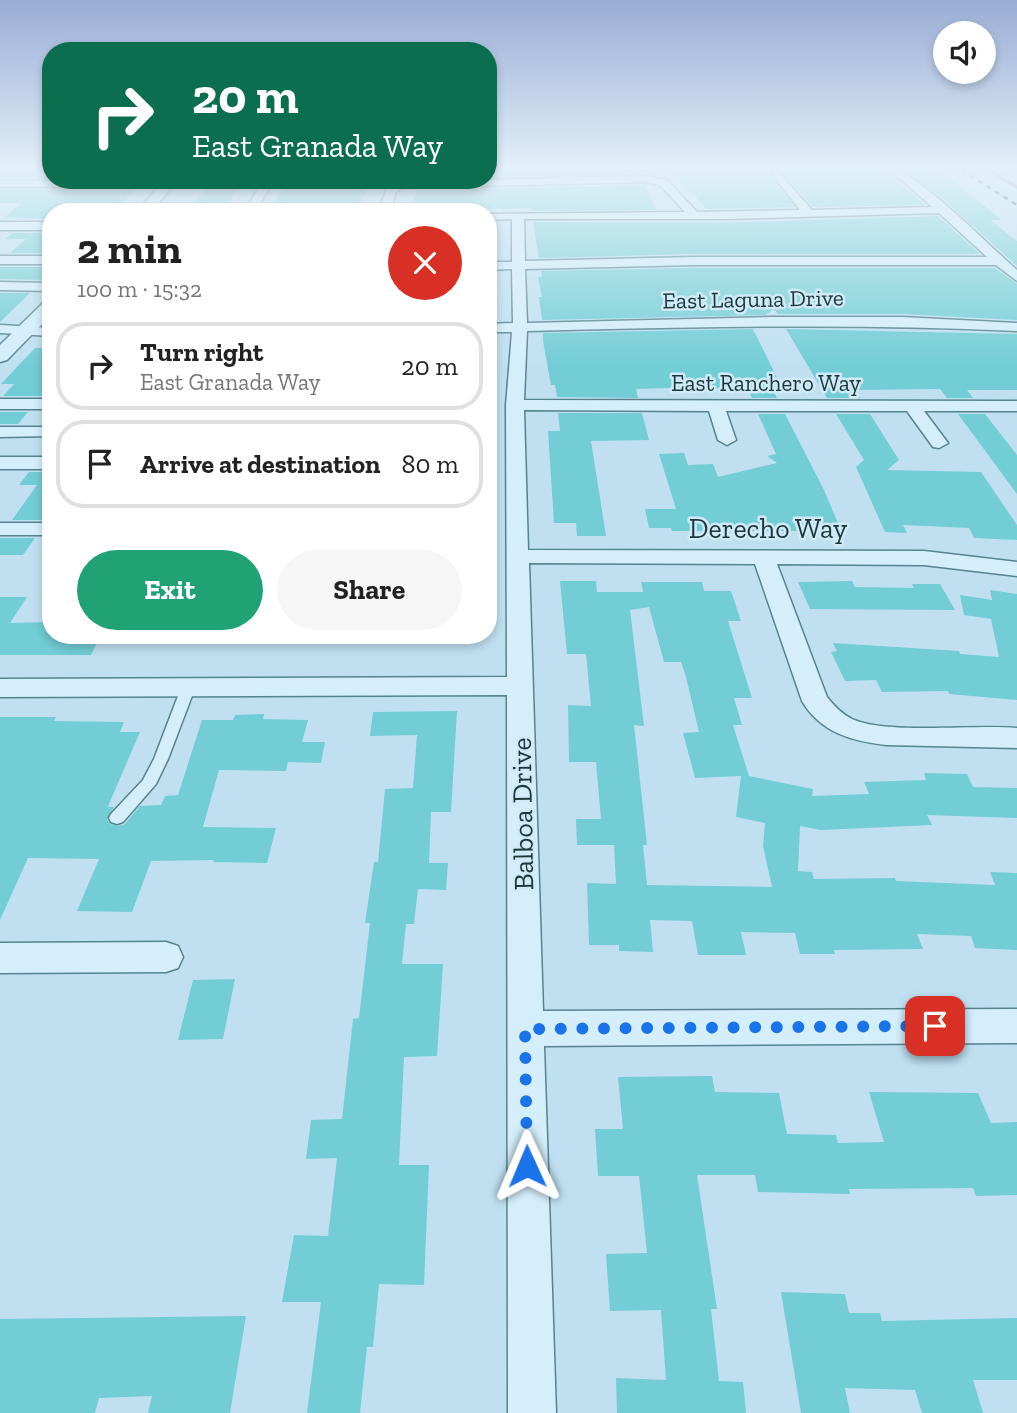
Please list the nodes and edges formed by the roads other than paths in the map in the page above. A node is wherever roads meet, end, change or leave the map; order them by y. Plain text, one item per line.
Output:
1 (518, 236) edge
2 (971, 236) edge
3 (0, 260) edge
4 (42, 260) edge
5 (998, 261) junction
6 (519, 265) junction
7 (497, 266) edge
8 (1017, 277) edge
9 (0, 286) edge
10 (42, 287) edge
11 (42, 314) edge
12 (520, 327) junction
13 (1017, 327) edge
14 (497, 328) edge
15 (0, 329) edge
16 (24, 332) junction
17 (42, 332) edge
18 (0, 356) edge
19 (0, 404) edge
20 (42, 404) edge
21 (515, 405) junction
22 (912, 406) junction
23 (1017, 406) edge
24 (716, 407) junction
25 (0, 432) edge
26 (42, 432) edge
27 (727, 440) dead end
28 (939, 443) dead end
29 (0, 463) edge
30 (42, 463) edge
31 (0, 528) edge
32 (42, 528) edge
33 (518, 556) junction
34 (764, 557) junction
35 (1017, 569) edge
36 (520, 686) junction
37 (0, 688) edge
38 (188, 688) junction
39 (1017, 738) edge
40 (117, 818) dead end
41 (166, 957) dead end
42 (0, 958) edge
43 (1017, 1026) edge
44 (525, 1029) junction
45 (532, 1413) edge

1 - 6 street, Balboa Drive
2 - 5 street
3 - 4 street
5 - 6 street
5 - 8 street
6 - 7 street
6 - 12 street, Balboa Drive
9 - 10 street
11 - 16 street
12 - 13 street, East Laguna Drive
12 - 14 street, East Laguna Drive
12 - 21 street, Balboa Drive
15 - 16 street
16 - 17 street
16 - 18 street
19 - 20 street
21 - 24 street, East Ranchero Way
21 - 33 street, Balboa Drive
22 - 23 street, East Ranchero Way
22 - 24 street, East Ranchero Way
22 - 28 street
24 - 27 street
25 - 26 street
29 - 30 street
31 - 32 street
33 - 34 street, Derecho Way
33 - 36 street, Balboa Drive
34 - 35 street, Derecho Way
34 - 39 street
36 - 38 street
36 - 44 street, Balboa Drive
37 - 38 street
38 - 40 lane
41 - 42 street
43 - 44 street
44 - 45 street, Balboa Drive

